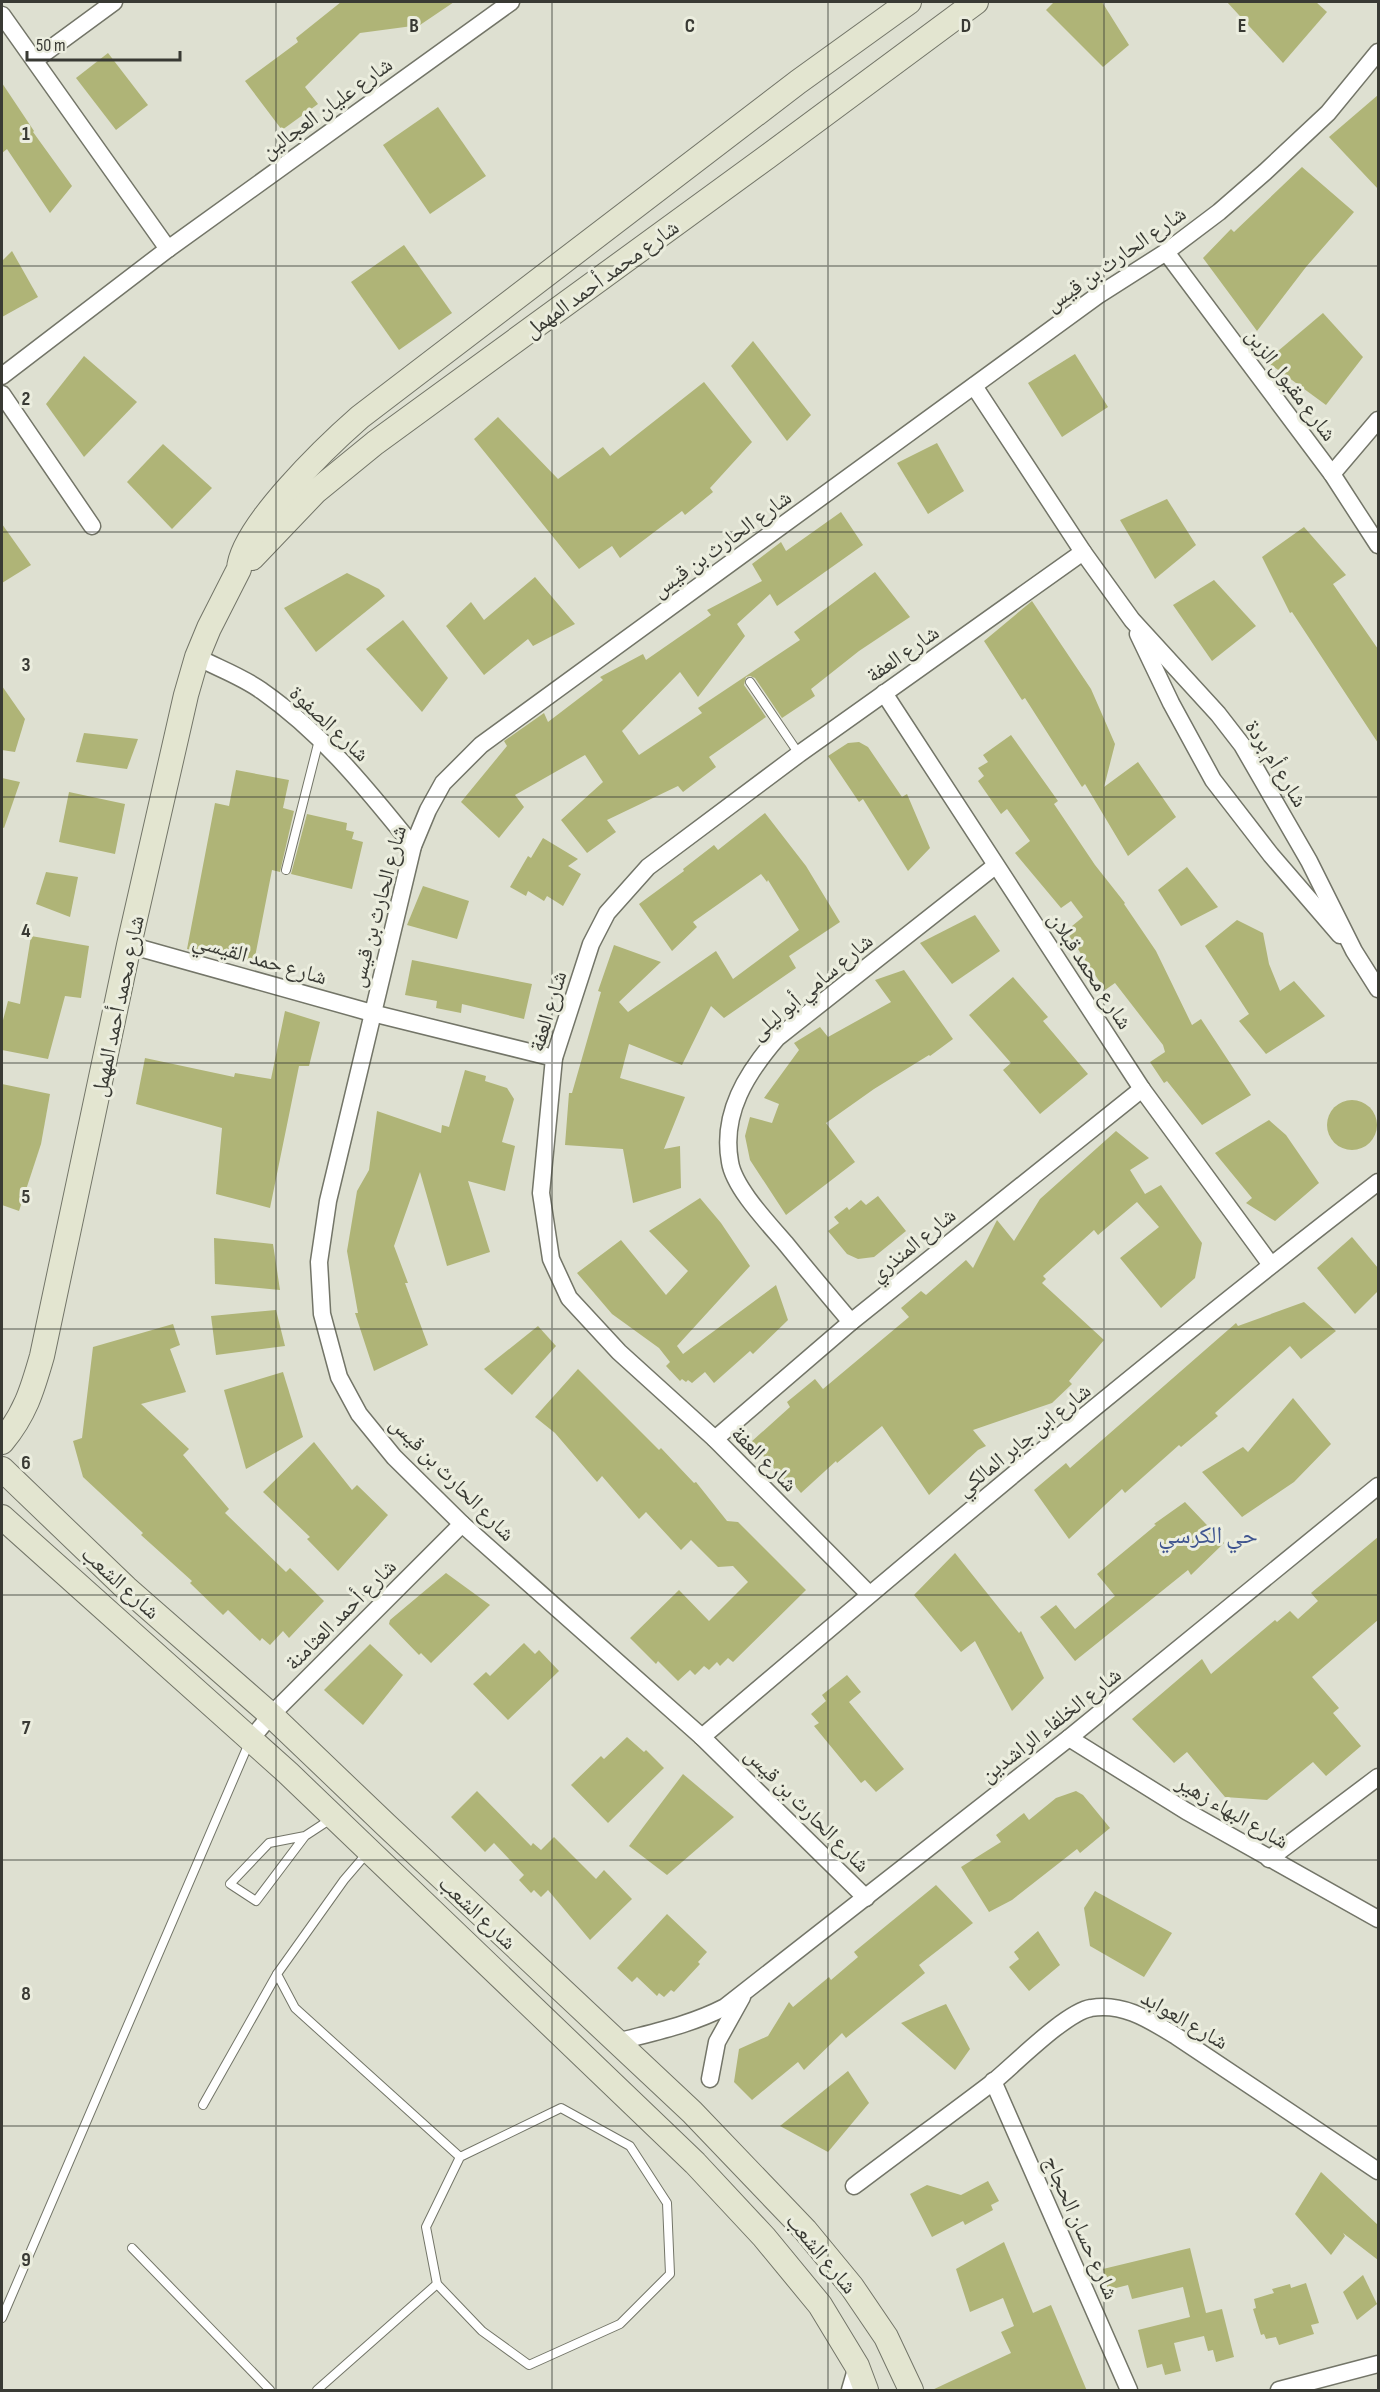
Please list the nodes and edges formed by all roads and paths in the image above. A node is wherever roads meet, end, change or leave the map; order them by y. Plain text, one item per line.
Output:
1 (114, 2) edge
2 (511, 2) edge
3 (909, 2) edge
4 (976, 2) edge
5 (2, 15) edge
6 (1378, 52) edge
7 (35, 60) junction
8 (168, 249) junction
9 (1166, 252) junction
10 (2, 376) edge
11 (974, 386) junction
12 (2, 394) edge
13 (1378, 420) edge
14 (1332, 474) junction
15 (92, 526) dead end
16 (1378, 545) edge
17 (1083, 552) junction
18 (239, 569) junction
19 (1132, 620) junction
20 (197, 657) junction
21 (750, 682) dead end
22 (884, 693) junction
23 (319, 739) junction
24 (799, 754) junction
25 (413, 846) junction
26 (995, 866) junction
27 (286, 870) dead end
28 (129, 945) junction
29 (1354, 951) junction
30 (1378, 989) edge
31 (372, 1013) junction
32 (554, 1059) junction
33 (1142, 1089) junction
34 (1378, 1182) edge
35 (1271, 1265) junction
36 (851, 1322) junction
37 (715, 1439) junction
38 (2, 1442) edge
39 (2, 1469) edge
40 (1378, 1486) edge
41 (2, 1517) edge
42 (462, 1524) junction
43 (869, 1594) junction
44 (271, 1715) junction
45 (702, 1737) junction
46 (251, 1738) junction
47 (1069, 1738) junction
48 (1378, 1777) edge
49 (334, 1817) junction
50 (305, 1836) junction
51 (368, 1851) junction
52 (1269, 1859) junction
53 (866, 1898) junction
54 (1378, 1918) edge
55 (277, 1974) junction
56 (746, 1991) junction
57 (617, 2042) junction
58 (710, 2079) dead end
59 (993, 2081) junction
60 (203, 2105) dead end
61 (460, 2157) junction
62 (1378, 2171) edge
63 (854, 2186) dead end
64 (132, 2248) dead end
65 (437, 2284) junction
66 (2, 2318) edge
67 (1378, 2364) edge
68 (857, 2366) junction
69 (270, 2391) edge
70 (317, 2391) edge
71 (850, 2391) edge
72 (866, 2391) edge
73 (911, 2391) edge
74 (1129, 2391) edge
75 (1279, 2391) edge

1 - 7 street
2 - 8 street, شارع عليان العجالين
3 - 18 main road, شارع محمد أحمد المهمل
4 - 18 main road, شارع محمد أحمد المهمل
5 - 7 street
6 - 9 street, شارع الحارث بن قيس
7 - 8 street
8 - 10 street, شارع عليان العجالين
9 - 11 street, شارع الحارث بن قيس
9 - 14 street, شارع مقبول الزبن
11 - 17 street, شارع أم بردة
11 - 25 street, شارع الحارث بن قيس
12 - 15 street
13 - 14 street
14 - 16 street, شارع مقبول الزبن
17 - 19 street, شارع أم بردة
17 - 22 street, شارع العفة
18 - 20 main road, شارع محمد أحمد المهمل
19 - 29 street, شارع أم بردة
19 - 29 street, شارع أم بردة
20 - 23 street, شارع الصفوة
20 - 28 main road, شارع محمد أحمد المهمل
21 - 24 lane
22 - 24 street, شارع العفة
22 - 26 street, شارع محمد قبلان
23 - 25 street, شارع الصفوة
23 - 27 lane
24 - 32 street, شارع العفة
25 - 31 street, شارع الحارث بن قيس
26 - 33 street, شارع محمد قبلان
26 - 36 street, شارع سامي أبو ليلى
28 - 31 street, شارع حمد القيسي
28 - 38 main road, شارع محمد أحمد المهمل
29 - 30 street, شارع أم بردة
31 - 32 street, شارع حمد القيسي
31 - 42 street, شارع الحارث بن قيس
32 - 37 street, شارع العفة
33 - 35 street, شارع محمد قبلان
33 - 36 street, شارع المنذري
34 - 35 street, شارع ابن جابر المالكي
35 - 43 street, شارع ابن جابر المالكي
36 - 37 street, شارع المنذري
37 - 43 street, شارع العفة
39 - 44 main road, شارع الشعب
40 - 47 street, شارع الخلفاء الراشدين
41 - 46 main road, شارع الشعب
42 - 44 street, شارع أحمد العثامنة
42 - 45 street, شارع الحارث بن قيس
43 - 45 street, شارع ابن جابر المالكي
44 - 46 street, شارع أحمد العثامنة
44 - 57 main road, شارع الشعب
45 - 53 street, شارع الحارث بن قيس
46 - 49 main road, شارع الشعب
46 - 66 lane
47 - 52 street, شارع البهاء زهير
47 - 53 street, شارع الخلفاء الراشدين
48 - 52 street
49 - 50 lane
49 - 51 main road, شارع الشعب
50 - 50 lane
51 - 55 lane
51 - 68 main road, شارع الشعب
52 - 54 street, شارع البهاء زهير
53 - 56 street, شارع الخلفاء الراشدين
55 - 60 lane
55 - 61 lane
56 - 57 street, شارع الخلفاء الراشدين
56 - 58 street, شارع الخلفاء الراشدين
57 - 73 main road, شارع الشعب
59 - 62 street, شارع العوابد
59 - 63 street, شارع العوابد
59 - 74 street, شارع حسان الحجاج
61 - 65 lane
61 - 65 lane
64 - 69 lane
65 - 70 lane
67 - 75 street
68 - 71 street
68 - 72 main road, شارع الشعب

